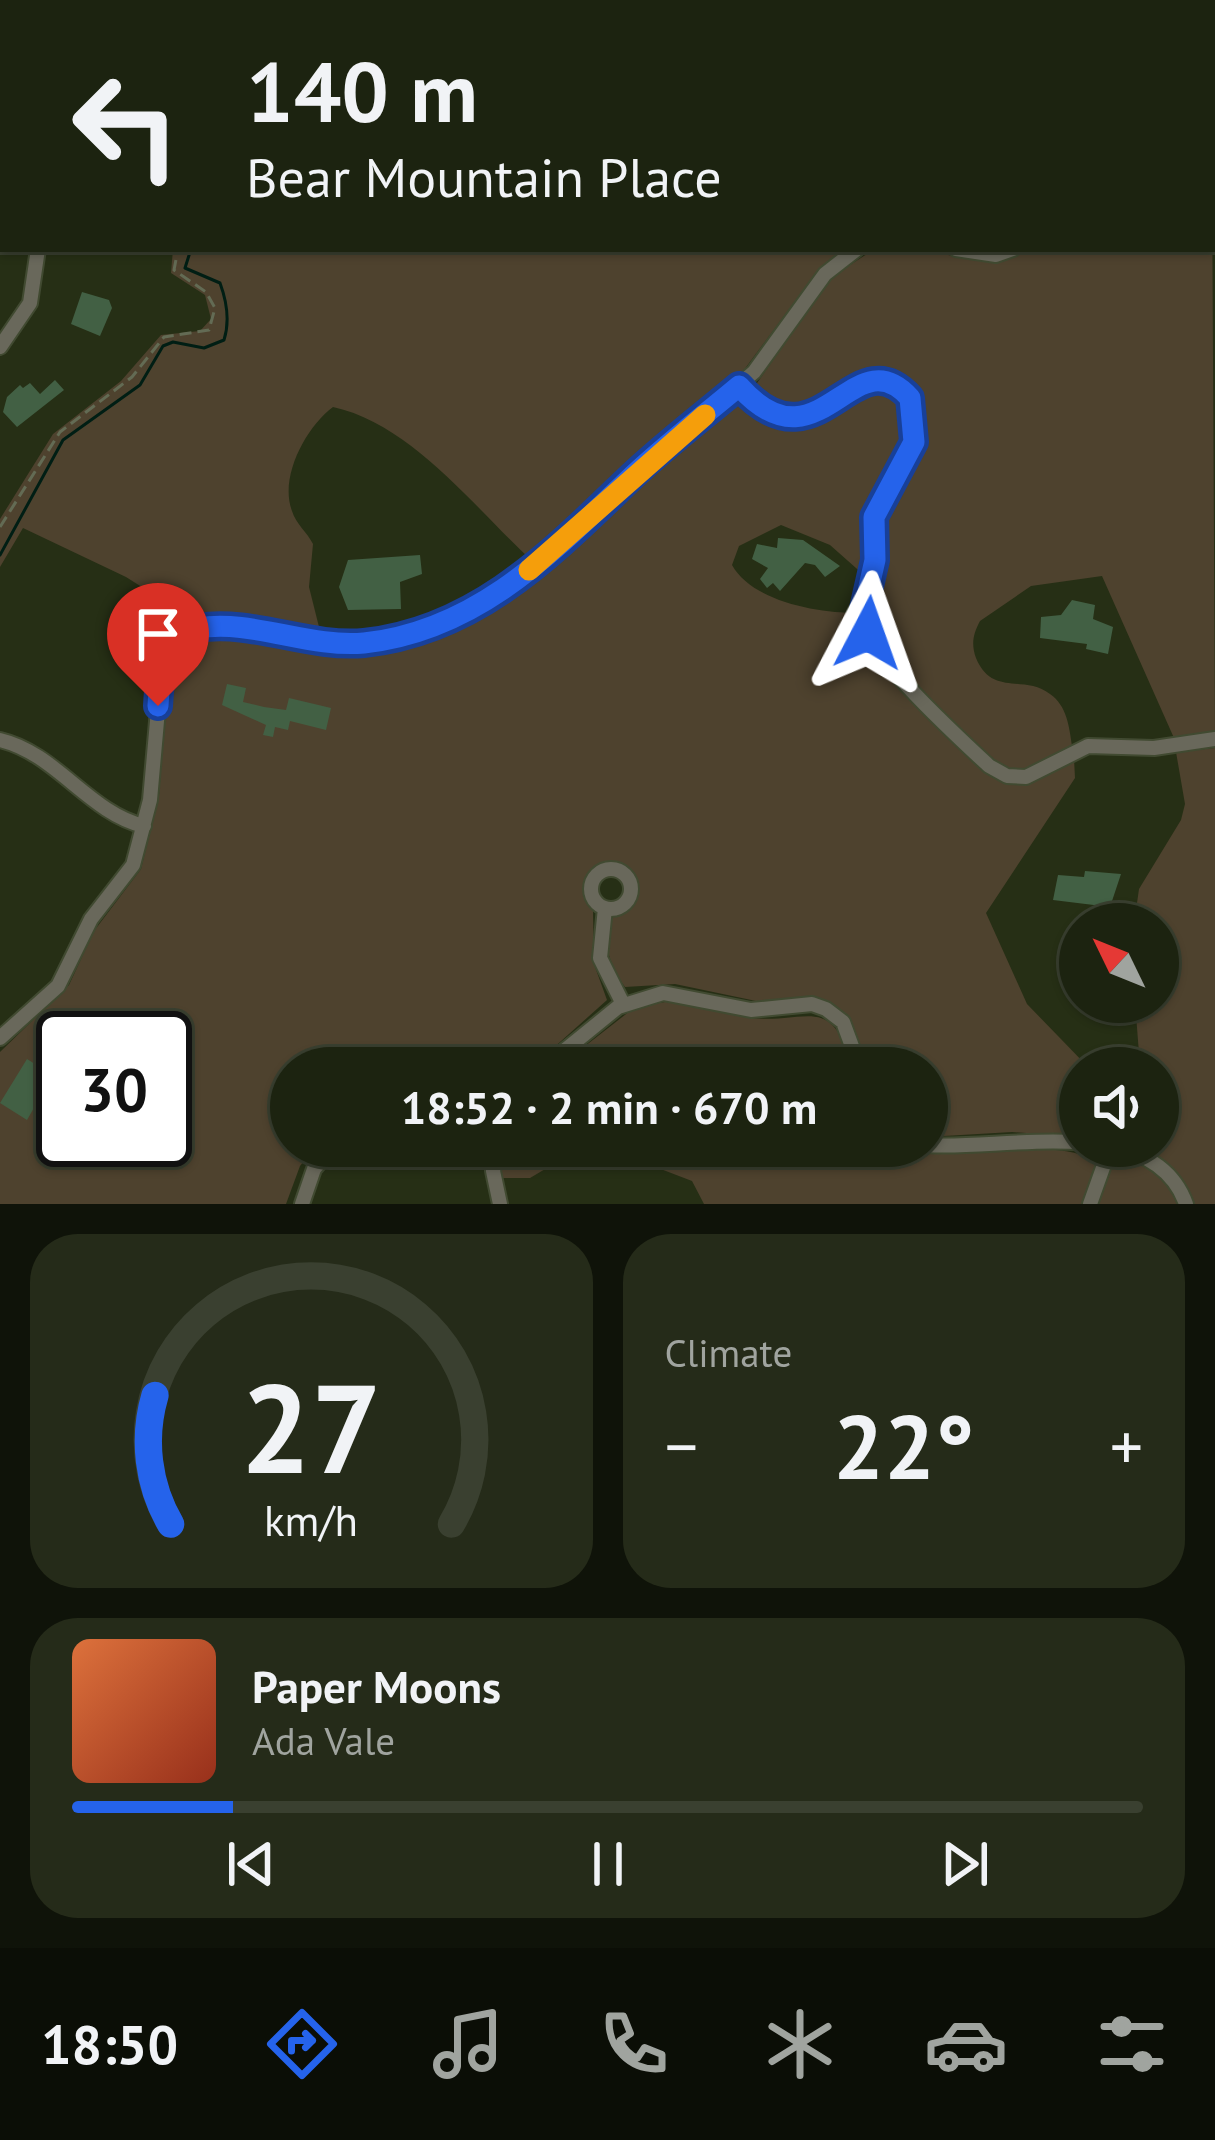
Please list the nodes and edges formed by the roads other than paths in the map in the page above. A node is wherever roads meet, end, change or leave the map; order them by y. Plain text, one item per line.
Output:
1 (38, 252) edge
2 (853, 252) edge
3 (0, 347) edge
4 (739, 386) junction
5 (1215, 739) edge
6 (0, 740) edge
7 (144, 826) junction
8 (604, 908) dead end
9 (623, 1004) junction
10 (0, 1038) edge
11 (569, 1047) edge
12 (853, 1047) edge
13 (948, 1144) edge
14 (1059, 1144) edge
15 (315, 1167) edge
16 (494, 1167) edge
17 (1103, 1167) edge
18 (1163, 1167) edge
19 (302, 1204) edge
20 (500, 1204) edge
21 (1090, 1204) edge
22 (1186, 1204) edge

1 - 3 street
2 - 4 street
4 - 5 street
4 - 7 street
6 - 7 street
7 - 10 street
8 - 9 street
9 - 11 street
9 - 12 street
13 - 14 street
15 - 19 street
16 - 20 street
17 - 21 street
18 - 22 street

